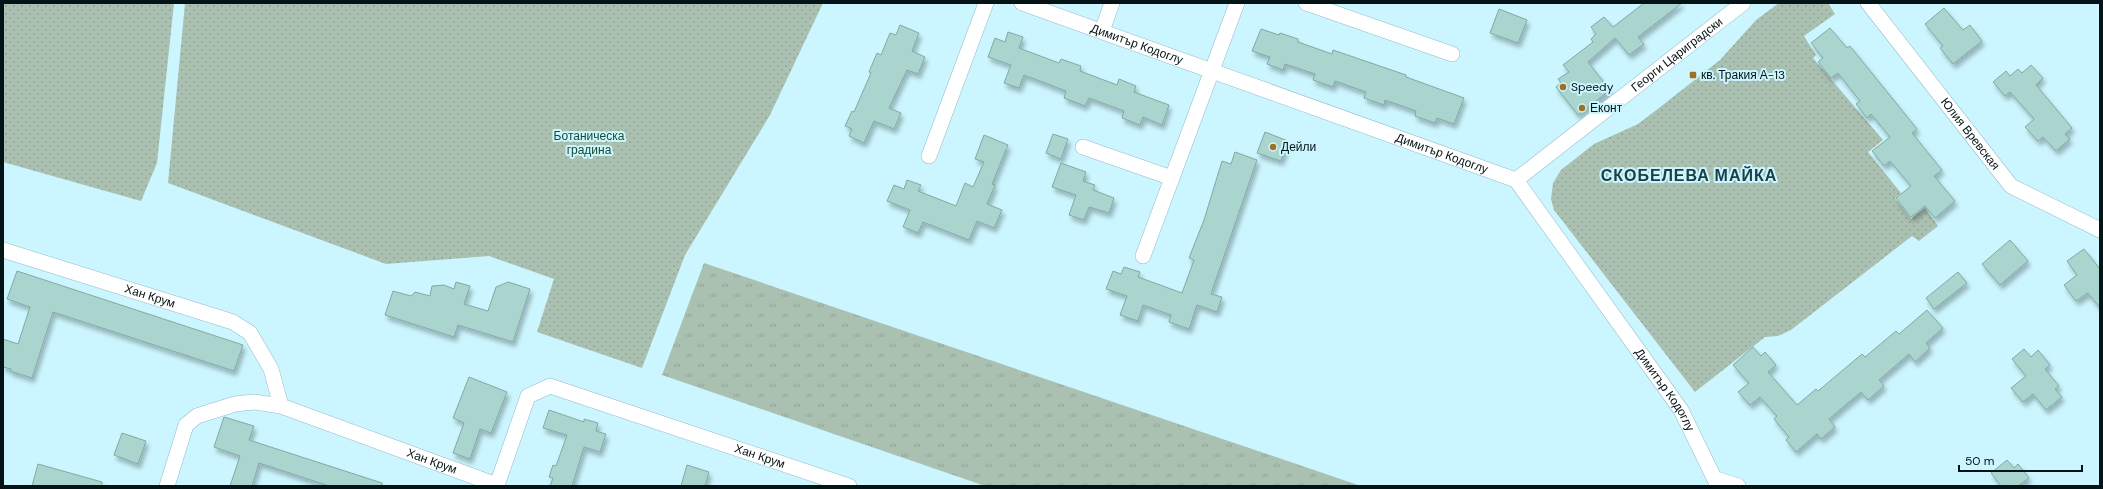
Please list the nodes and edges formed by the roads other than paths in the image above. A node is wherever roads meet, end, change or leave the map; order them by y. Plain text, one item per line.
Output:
1 (986, 3) edge
2 (1022, 3) edge
3 (1112, 3) edge
4 (1236, 3) edge
5 (1306, 3) edge
6 (1743, 3) edge
7 (1868, 3) edge
8 (1102, 31) junction
9 (1452, 54) dead end
10 (1211, 70) junction
11 (1083, 147) dead end
12 (929, 156) dead end
13 (1172, 178) junction
14 (1516, 180) junction
15 (2100, 230) edge
16 (3, 250) edge
17 (1144, 256) dead end
18 (281, 406) junction
19 (1717, 482) edge
20 (497, 485) edge
21 (167, 486) edge
22 (849, 486) edge
23 (1738, 486) edge

1 - 12 street
2 - 8 street, Димитър Кодоглу
3 - 8 street
4 - 10 street
5 - 9 street
6 - 14 street, Георги Цариградски
7 - 15 street, Юлия Вревская
8 - 10 street, Димитър Кодоглу
10 - 13 street
10 - 14 street, Димитър Кодоглу
11 - 13 street
13 - 17 street
14 - 19 street, Димитър Кодоглу
16 - 18 street, Хан Крум
18 - 20 street, Хан Крум
18 - 21 street
19 - 23 street
20 - 22 street, Хан Крум

